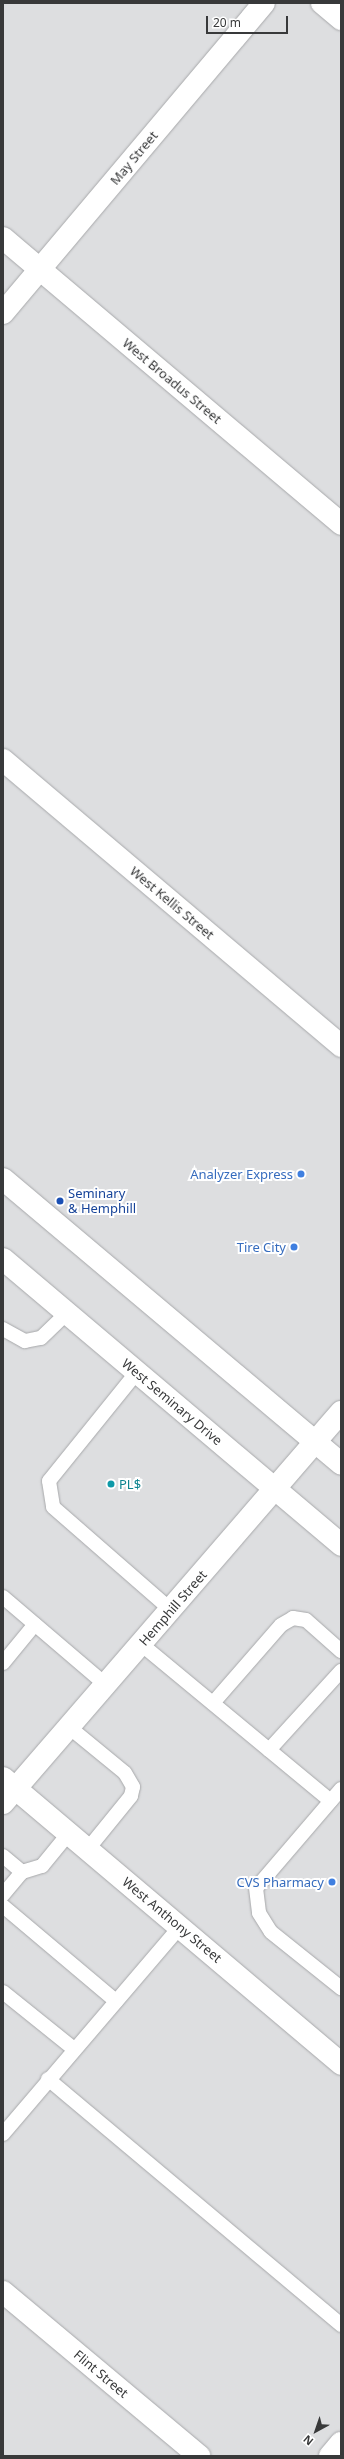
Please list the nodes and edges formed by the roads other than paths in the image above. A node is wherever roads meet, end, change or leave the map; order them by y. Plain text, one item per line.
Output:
1 (264, 3) edge
2 (322, 3) edge
3 (341, 19) edge
4 (3, 238) edge
5 (40, 269) junction
6 (3, 313) edge
7 (341, 524) edge
8 (3, 760) edge
9 (341, 1046) edge
10 (3, 1180) edge
11 (5, 1267) edge
12 (68, 1314) junction
13 (3, 1329) edge
14 (137, 1372) junction
15 (341, 1412) edge
16 (316, 1442) junction
17 (341, 1464) edge
18 (276, 1489) junction
19 (341, 1544) edge
20 (3, 1597) edge
21 (171, 1610) junction
22 (35, 1624) junction
23 (141, 1644) junction
24 (341, 1651) edge
25 (3, 1663) edge
26 (341, 1671) edge
27 (106, 1685) junction
28 (213, 1703) junction
29 (69, 1727) junction
30 (270, 1750) junction
31 (341, 1789) edge
32 (7, 1790) edge
33 (331, 1801) junction
34 (69, 1833) junction
35 (88, 1849) junction
36 (3, 1856) edge
37 (22, 1872) junction
38 (3, 1895) edge
39 (3, 1906) edge
40 (180, 1927) junction
41 (341, 1988) edge
42 (3, 1992) edge
43 (116, 2001) junction
44 (74, 2049) junction
45 (341, 2064) edge
46 (48, 2078) junction
47 (3, 2134) edge
48 (3, 2292) edge
49 (341, 2325) edge
50 (341, 2443) edge
51 (199, 2456) edge
52 (330, 2456) edge

1 - 5 street, May Street
2 - 3 street
4 - 5 street, West Broadus Street
5 - 6 street, May Street
5 - 7 street, West Broadus Street
8 - 9 street, West Kellis Street
10 - 16 street
11 - 12 street, West Seminary Drive
12 - 13 lane
12 - 14 street, West Seminary Drive
14 - 18 street, West Seminary Drive
14 - 21 lane
15 - 16 street, Hemphill Street
16 - 17 street
16 - 18 street, Hemphill Street
18 - 19 street, West Seminary Drive
18 - 21 street, Hemphill Street
20 - 22 lane
21 - 23 street, Hemphill Street
22 - 25 lane
22 - 27 lane
23 - 27 street, Hemphill Street
23 - 28 lane
24 - 28 lane
26 - 30 lane
27 - 29 street, Hemphill Street
28 - 30 lane
29 - 32 street, Hemphill Street
29 - 35 lane
30 - 33 lane
31 - 33 lane
32 - 34 street, West Anthony Street
33 - 41 lane
34 - 35 street, West Anthony Street
34 - 37 lane
35 - 40 street, West Anthony Street
36 - 37 lane
37 - 38 lane
39 - 43 lane
40 - 43 lane
40 - 45 street, West Anthony Street
42 - 44 lane
43 - 44 lane
44 - 46 lane
46 - 47 lane
46 - 49 lane
48 - 51 street, Flint Street
50 - 52 street

